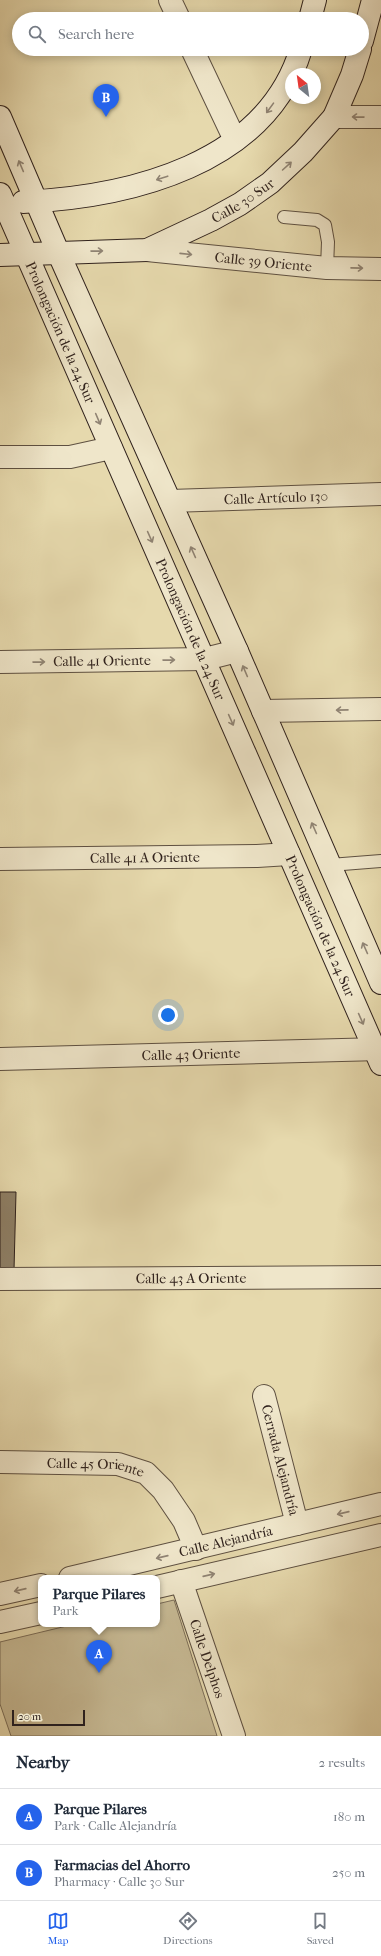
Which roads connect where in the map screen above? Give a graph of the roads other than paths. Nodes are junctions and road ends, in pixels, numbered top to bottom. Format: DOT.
graph roads {
  1 [pos="170,0"];
  2 [pos="315,0"];
  3 [pos="374,0"];
  4 [pos="176,12"];
  5 [pos="312,12"];
  6 [pos="369,17"];
  7 [pos="195,56"];
  8 [pos="298,56"];
  9 [pos="358,56"];
  10 [pos="0,117"];
  11 [pos="334,117"];
  12 [pos="381,117"];
  13 [pos="235,140"];
  14 [pos="1,200"];
  15 [pos="36,202"];
  16 [pos="284,217"];
  17 [pos="147,250"];
  18 [pos="58,252"];
  19 [pos="27,254"];
  20 [pos="0,255"];
  21 [pos="327,268"];
  22 [pos="381,269"];
  23 [pos="111,448"];
  24 [pos="0,457"];
  25 [pos="381,494"];
  26 [pos="170,501"];
  27 [pos="237,651"];
  28 [pos="204,659"];
  29 [pos="0,662"];
  30 [pos="381,709"];
  31 [pos="263,711"];
  32 [pos="289,854"];
  33 [pos="0,859"];
  34 [pos="381,861"];
  35 [pos="330,865"];
  36 [pos="381,983"];
  37 [pos="379,1054"];
  38 [pos="0,1059"];
  39 [pos="381,1277"];
  40 [pos="0,1279"];
  41 [pos="264,1396"];
  42 [pos="0,1462"];
  43 [pos="381,1504"];
  44 [pos="297,1524"];
  45 [pos="381,1535"];
  46 [pos="196,1549"];
  47 [pos="83,1575"];
  48 [pos="181,1581"];
  49 [pos="38,1586"];
  50 [pos="160,1586"];
  51 [pos="0,1594"];
  52 [pos="38,1614"];
  53 [pos="0,1622"];
  54 [pos="234,1736"];
  1 -- 4 [label="street"];
  2 -- 5 [label="street"];
  3 -- 6 [label="street"];
  7 -- 13 [label="street"];
  8 -- 13 [label="street, one-way"];
  9 -- 11 [label="street, Calle 30 Sur"];
  15 -- 10 [label="street, Prolongación de la 24 Sur, one-way"];
  12 -- 11 [label="street, one-way"];
  17 -- 11 [label="street, Calle 30 Sur, one-way"];
  13 -- 15 [label="street, one-way"];
  14 -- 15 [label="street"];
  14 -- 19 [label="street, Prolongación de la 24 Sur"];
  15 -- 18 [label="street, Prolongación de la 24 Sur"];
  16 -- 21 [label="lane"];
  18 -- 17 [label="street, Calle 30 Sur, one-way"];
  17 -- 21 [label="street, Calle 39 Oriente, one-way"];
  18 -- 19 [label="street, Calle 30 Sur"];
  18 -- 26 [label="street, Prolongación de la 24 Sur"];
  19 -- 20 [label="street, Calle 30 Sur"];
  19 -- 23 [label="street, Prolongación de la 24 Sur, one-way"];
  21 -- 22 [label="street, Calle 39 Oriente, one-way"];
  23 -- 24 [label="street"];
  23 -- 28 [label="street, Prolongación de la 24 Sur, one-way"];
  25 -- 26 [label="street, Calle Artículo 130"];
  27 -- 26 [label="street, Prolongación de la 24 Sur, one-way"];
  27 -- 28 [label="street, Calle 41 Oriente"];
  31 -- 27 [label="street, Prolongación de la 24 Sur, one-way"];
  29 -- 28 [label="street, Calle 41 Oriente, one-way"];
  28 -- 32 [label="street, Prolongación de la 24 Sur, one-way"];
  30 -- 31 [label="street, one-way"];
  35 -- 31 [label="street, Prolongación de la 24 Sur, one-way"];
  32 -- 33 [label="street, Calle 41 A Oriente"];
  32 -- 37 [label="street, Prolongación de la 24 Sur, one-way"];
  34 -- 35 [label="lane"];
  36 -- 35 [label="street, Prolongación de la 24 Sur, one-way"];
  37 -- 38 [label="street, Calle 43 Oriente"];
  39 -- 40 [label="street, Calle 43 A Oriente"];
  41 -- 44 [label="street, Cerrada Alejandría"];
  42 -- 46 [label="street, Calle 45 Oriente"];
  43 -- 44 [label="street, Calle Alejandría, one-way"];
  44 -- 46 [label="street, Calle Alejandría"];
  48 -- 45 [label="street, Calle Alejandría, one-way"];
  46 -- 47 [label="street, Calle Alejandría, one-way"];
  48 -- 50 [label="street, Calle Alejandría"];
  48 -- 54 [label="street, Calle Delphos"];
  49 -- 51 [label="street, one-way"];
  52 -- 53 [label="street"];
}
